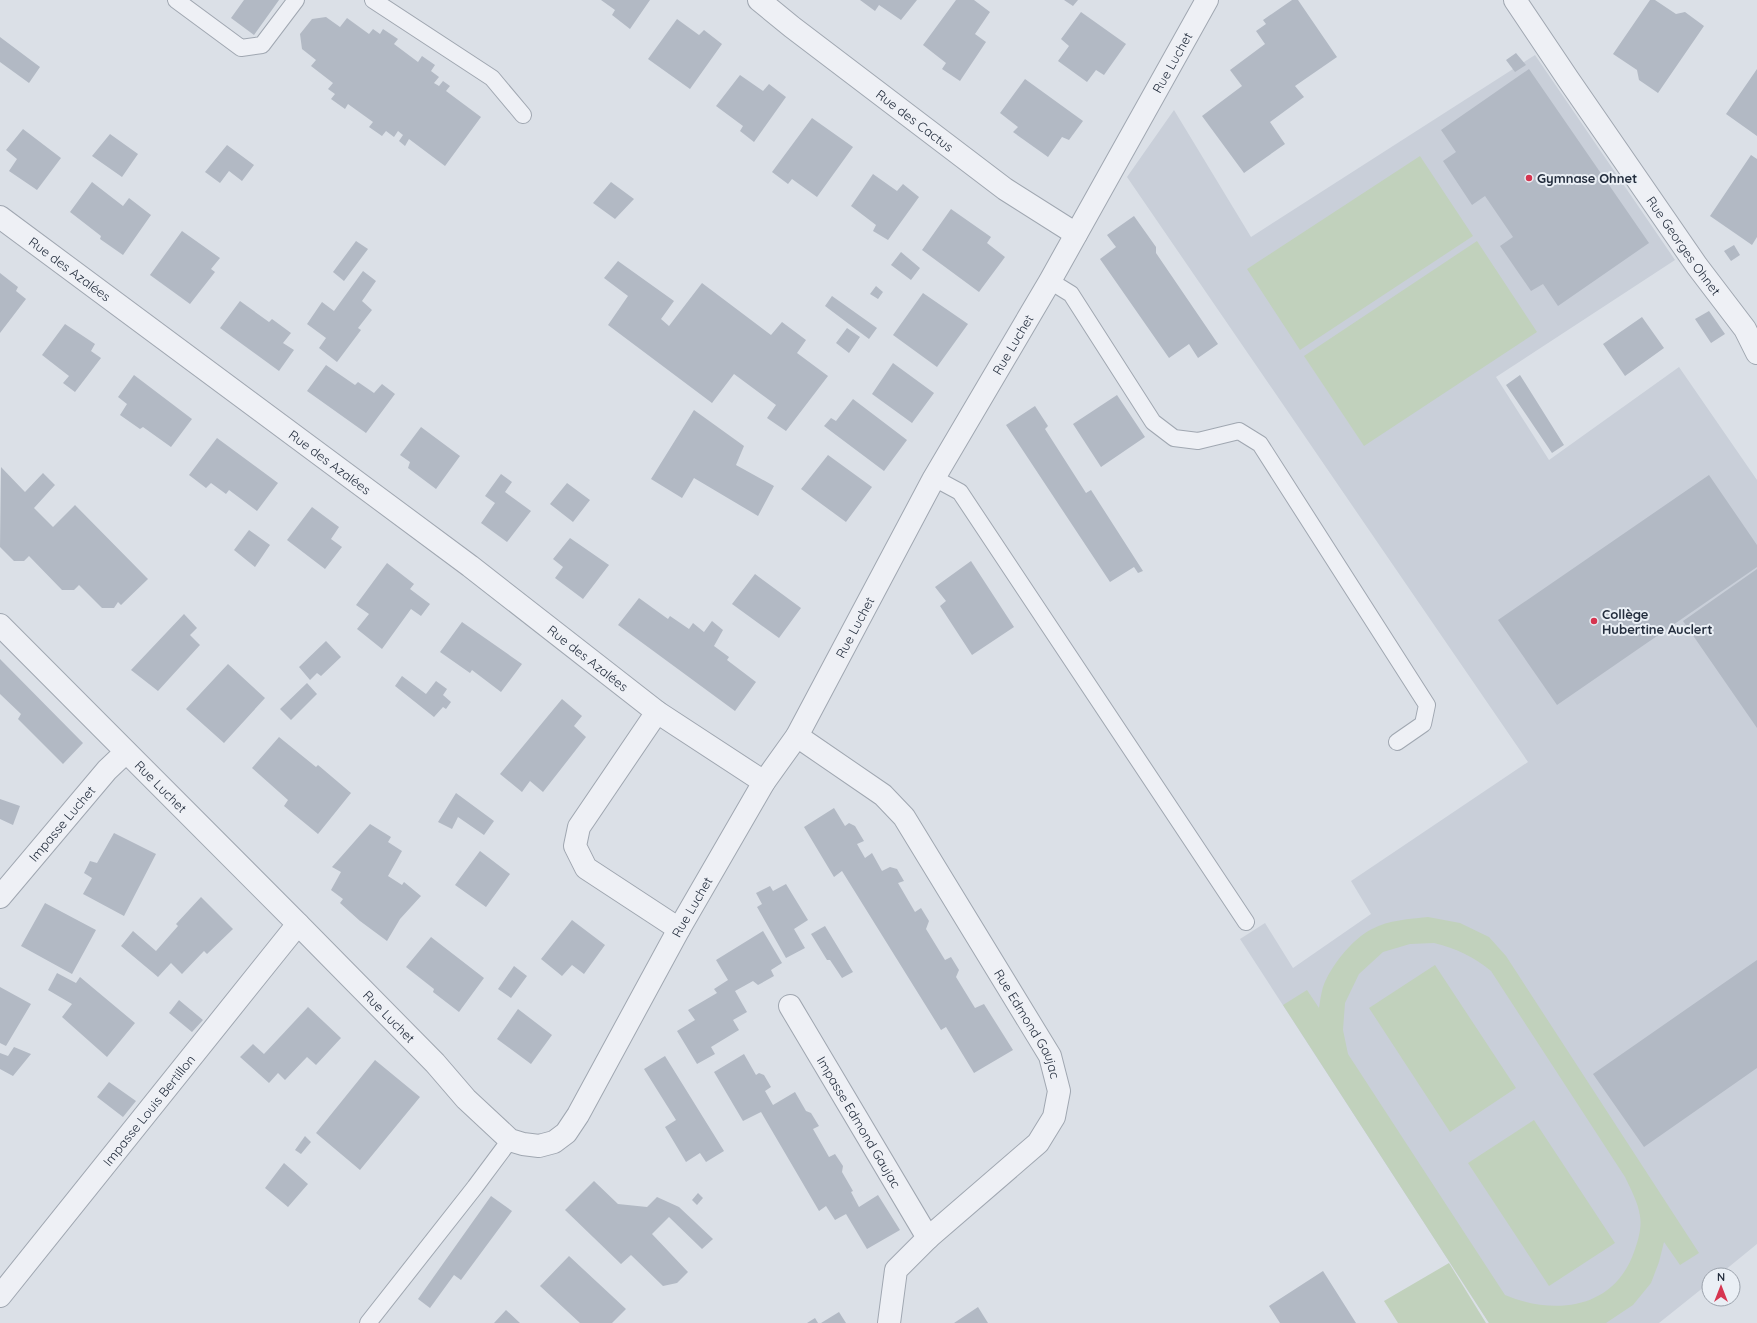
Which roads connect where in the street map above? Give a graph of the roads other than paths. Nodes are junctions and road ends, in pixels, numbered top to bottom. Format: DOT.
graph roads {
  1 [pos="176,0"];
  2 [pos="296,0"];
  3 [pos="373,0"];
  4 [pos="759,0"];
  5 [pos="1207,0"];
  6 [pos="1515,0"];
  7 [pos="523,115"];
  8 [pos="0,217"];
  9 [pos="1076,234"];
  10 [pos="1050,281"];
  11 [pos="1757,353"];
  12 [pos="934,478"];
  13 [pos="0,625"];
  14 [pos="657,712"];
  15 [pos="798,736"];
  16 [pos="1397,742"];
  17 [pos="126,752"];
  18 [pos="764,782"];
  19 [pos="0,897"];
  20 [pos="1246,922"];
  21 [pos="298,924"];
  22 [pos="679,929"];
  23 [pos="790,1006"];
  24 [pos="510,1140"];
  25 [pos="928,1238"];
  26 [pos="0,1296"];
  27 [pos="368,1323"];
  28 [pos="888,1323"];
  1 -- 2 [label="lane"];
  3 -- 7 [label="lane"];
  4 -- 9 [label="street, Rue des Cactus"];
  5 -- 9 [label="street, Rue Luchet"];
  6 -- 11 [label="street, Rue Georges Ohnet"];
  8 -- 14 [label="street, Rue des Azalées"];
  9 -- 10 [label="street, Rue Luchet"];
  10 -- 12 [label="street, Rue Luchet"];
  10 -- 16 [label="lane"];
  12 -- 15 [label="street, Rue Luchet"];
  12 -- 20 [label="lane"];
  13 -- 17 [label="street, Rue Luchet"];
  14 -- 18 [label="street, Rue des Azalées"];
  14 -- 22 [label="street"];
  15 -- 18 [label="street, Rue Luchet"];
  15 -- 25 [label="street, Rue Edmond Gaujac"];
  17 -- 19 [label="street, Impasse Luchet"];
  17 -- 21 [label="street, Rue Luchet"];
  18 -- 22 [label="street, Rue Luchet"];
  21 -- 24 [label="street, Rue Luchet"];
  21 -- 26 [label="street, Impasse Louis Bertillon"];
  22 -- 24 [label="street, Rue Luchet"];
  23 -- 25 [label="street, Impasse Edmond Gaujac"];
  24 -- 27 [label="lane"];
  25 -- 28 [label="street, Rue Edmond Gaujac"];
}
